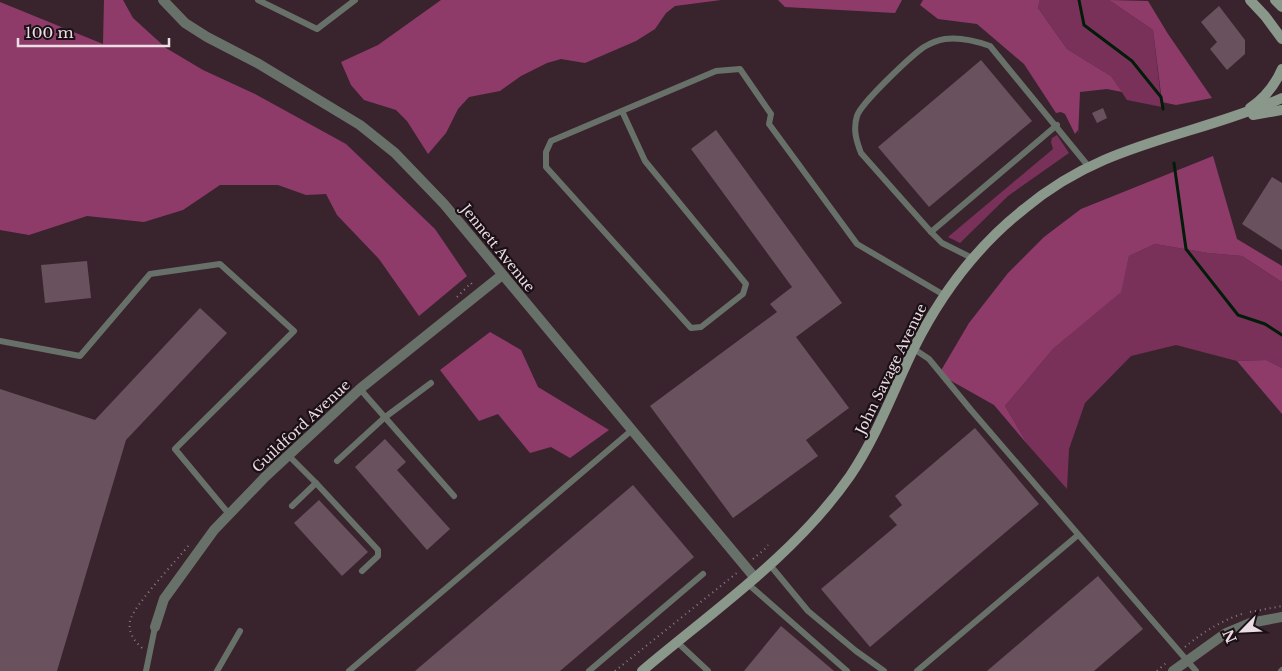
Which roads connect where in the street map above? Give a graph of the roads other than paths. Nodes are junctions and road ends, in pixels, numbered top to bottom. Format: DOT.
graph roads {
  1 [pos="163,0"];
  2 [pos="258,0"];
  3 [pos="355,0"];
  4 [pos="1250,0"];
  5 [pos="1275,0"];
  6 [pos="1282,8"];
  7 [pos="1282,40"];
  8 [pos="1282,69"];
  9 [pos="1282,98"];
  10 [pos="1282,110"];
  11 [pos="622,111"];
  12 [pos="1228,119"];
  13 [pos="1057,125"];
  14 [pos="1089,167"];
  15 [pos="930,232"];
  16 [pos="972,258"];
  17 [pos="502,275"];
  18 [pos="944,295"];
  19 [pos="0,341"];
  20 [pos="914,349"];
  21 [pos="431,383"];
  22 [pos="360,389"];
  23 [pos="384,418"];
  24 [pos="632,430"];
  25 [pos="288,455"];
  26 [pos="338,461"];
  27 [pos="316,482"];
  28 [pos="454,496"];
  29 [pos="292,506"];
  30 [pos="229,514"];
  31 [pos="1078,535"];
  32 [pos="770,565"];
  33 [pos="362,571"];
  34 [pos="703,574"];
  35 [pos="752,581"];
  36 [pos="1282,616"];
  37 [pos="155,627"];
  38 [pos="240,630"];
  39 [pos="677,642"];
  40 [pos="1186,662"];
  41 [pos="146,671"];
  42 [pos="216,671"];
  43 [pos="349,671"];
  44 [pos="589,671"];
  45 [pos="642,671"];
  46 [pos="708,671"];
  47 [pos="847,671"];
  48 [pos="884,671"];
  49 [pos="917,671"];
  50 [pos="1173,671"];
  51 [pos="1196,671"];
  1 -- 17 [label="street, Jennett Avenue"];
  2 -- 3 [label="lane"];
  4 -- 7 [label="main road"];
  5 -- 6 [label="main road"];
  8 -- 12 [label="main road"];
  9 -- 12 [label="main road, John Savage Avenue"];
  10 -- 12 [label="main road"];
  11 -- 11 [label="lane"];
  11 -- 18 [label="lane"];
  12 -- 14 [label="main road, John Savage Avenue"];
  13 -- 14 [label="lane"];
  13 -- 15 [label="lane"];
  13 -- 15 [label="lane"];
  14 -- 16 [label="main road, John Savage Avenue"];
  15 -- 16 [label="lane"];
  16 -- 18 [label="main road, John Savage Avenue"];
  17 -- 22 [label="street, Guildford Avenue"];
  17 -- 24 [label="street, Jennett Avenue"];
  18 -- 20 [label="main road, John Savage Avenue"];
  19 -- 30 [label="lane"];
  20 -- 31 [label="lane"];
  20 -- 32 [label="main road, John Savage Avenue"];
  21 -- 23 [label="lane"];
  22 -- 23 [label="lane"];
  22 -- 25 [label="street, Guildford Avenue"];
  23 -- 26 [label="lane"];
  23 -- 28 [label="lane"];
  24 -- 35 [label="street, Jennett Avenue"];
  24 -- 43 [label="lane"];
  25 -- 27 [label="lane"];
  25 -- 30 [label="street, Guildford Avenue"];
  27 -- 29 [label="lane"];
  27 -- 33 [label="lane"];
  30 -- 37 [label="street, Guildford Avenue"];
  31 -- 40 [label="lane"];
  31 -- 49 [label="lane"];
  32 -- 35 [label="main road, John Savage Avenue"];
  32 -- 48 [label="lane"];
  34 -- 44 [label="lane"];
  35 -- 39 [label="main road, John Savage Avenue"];
  35 -- 47 [label="lane"];
  36 -- 40 [label="street"];
  37 -- 41 [label="lane"];
  38 -- 42 [label="lane"];
  39 -- 45 [label="main road, John Savage Avenue"];
  39 -- 46 [label="lane"];
  40 -- 50 [label="street"];
  40 -- 51 [label="lane"];
}
